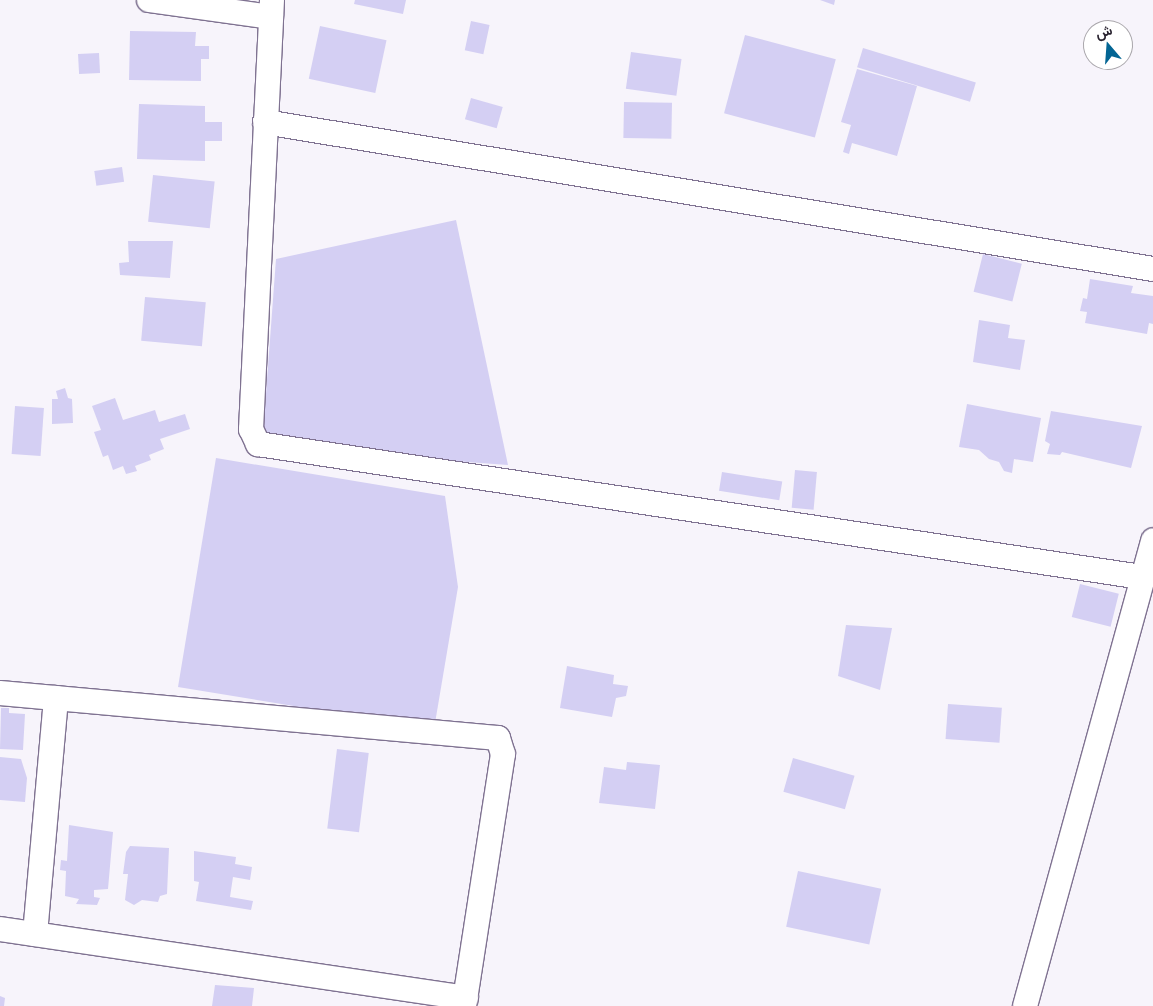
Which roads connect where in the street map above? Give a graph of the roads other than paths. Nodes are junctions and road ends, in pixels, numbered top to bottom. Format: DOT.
graph roads {
  1 [pos="149,0"];
  2 [pos="271,8"];
  3 [pos="265,122"];
  4 [pos="1153,269"];
  5 [pos="1153,540"];
  6 [pos="1142,577"];
  7 [pos="0,693"];
  8 [pos="56,698"];
  9 [pos="0,929"];
  10 [pos="35,934"];
  11 [pos="465,1002"];
  12 [pos="1024,1006"];
  1 -- 2 [label="street"];
  2 -- 3 [label="street"];
  3 -- 4 [label="street"];
  3 -- 6 [label="street"];
  5 -- 6 [label="street"];
  6 -- 12 [label="street"];
  7 -- 8 [label="street"];
  8 -- 10 [label="street"];
  8 -- 11 [label="street"];
  9 -- 10 [label="street"];
  10 -- 11 [label="street"];
}
